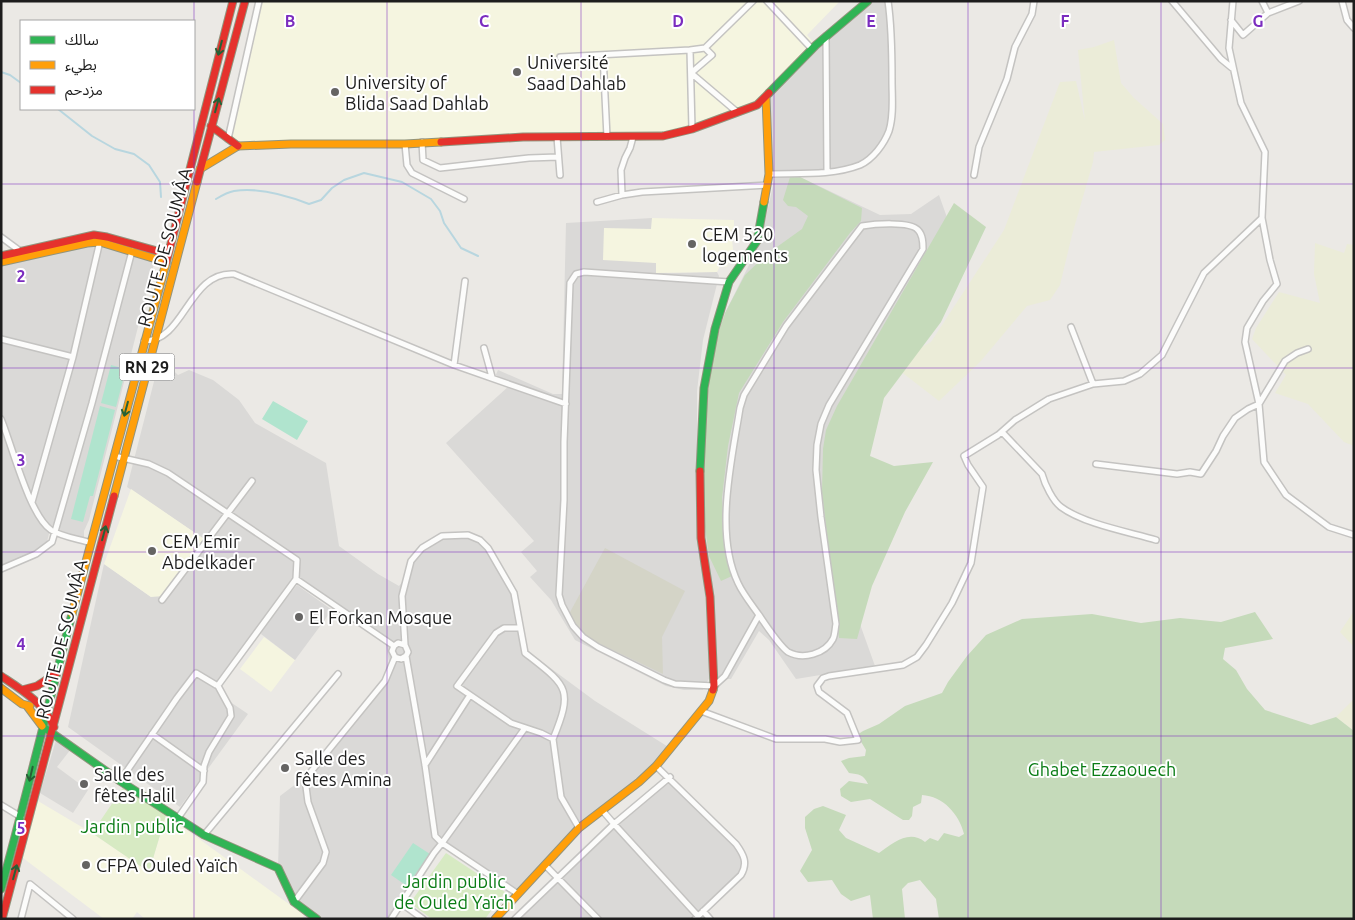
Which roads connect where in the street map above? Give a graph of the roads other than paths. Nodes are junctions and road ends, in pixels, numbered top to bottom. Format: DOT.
graph roads {
  1 [pos="232,1"];
  2 [pos="245,1"];
  3 [pos="259,1"];
  4 [pos="753,1"];
  5 [pos="767,1"];
  6 [pos="868,1"];
  7 [pos="888,1"];
  8 [pos="1034,1"];
  9 [pos="1172,1"];
  10 [pos="1233,1"];
  11 [pos="1262,1"];
  12 [pos="1299,1"];
  13 [pos="1342,1"];
  14 [pos="1268,13"];
  15 [pos="1231,20"];
  16 [pos="1354,28"];
  17 [pos="826,36"];
  18 [pos="705,48"];
  19 [pos="812,49"];
  20 [pos="690,50"];
  21 [pos="603,55"];
  22 [pos="560,57"];
  23 [pos="1232,68"];
  24 [pos="691,73"];
  25 [pos="766,98"];
  26 [pos="737,112"];
  27 [pos="212,126"];
  28 [pos="692,128"];
  29 [pos="557,137"];
  30 [pos="607,137"];
  31 [pos="633,137"];
  32 [pos="228,139"];
  33 [pos="422,142"];
  34 [pos="405,144"];
  35 [pos="238,146"];
  36 [pos="558,157"];
  37 [pos="200,169"];
  38 [pos="827,172"];
  39 [pos="769,174"];
  40 [pos="560,175"];
  41 [pos="974,175"];
  42 [pos="767,185"];
  43 [pos="622,195"];
  44 [pos="464,199"];
  45 [pos="596,202"];
  46 [pos="1262,218"];
  47 [pos="1,237"];
  48 [pos="101,239"];
  49 [pos="132,251"];
  50 [pos="20,252"];
  51 [pos="168,254"];
  52 [pos="1,256"];
  53 [pos="1,262"];
  54 [pos="166,262"];
  55 [pos="465,281"];
  56 [pos="729,282"];
  57 [pos="1072,327"];
  58 [pos="1,339"];
  59 [pos="144,341"];
  60 [pos="154,342"];
  61 [pos="484,348"];
  62 [pos="1308,349"];
  63 [pos="73,357"];
  64 [pos="454,365"];
  65 [pos="492,377"];
  66 [pos="1093,384"];
  67 [pos="566,404"];
  68 [pos="1259,404"];
  69 [pos="1,419"];
  70 [pos="1002,432"];
  71 [pos="114,456"];
  72 [pos="123,458"];
  73 [pos="1096,464"];
  74 [pos="252,480"];
  75 [pos="32,502"];
  76 [pos="228,513"];
  77 [pos="55,532"];
  78 [pos="1354,535"];
  79 [pos="1156,540"];
  80 [pos="92,543"];
  81 [pos="1,569"];
  82 [pos="296,579"];
  83 [pos="162,600"];
  84 [pos="759,615"];
  85 [pos="520,628"];
  86 [pos="405,645"];
  87 [pos="394,646"];
  88 [pos="406,656"];
  89 [pos="395,657"];
  90 [pos="57,673"];
  91 [pos="338,674"];
  92 [pos="1,676"];
  93 [pos="218,686"];
  94 [pos="714,686"];
  95 [pos="1,688"];
  96 [pos="22,690"];
  97 [pos="470,695"];
  98 [pos="34,700"];
  99 [pos="27,706"];
  100 [pos="701,711"];
  101 [pos="46,712"];
  102 [pos="42,726"];
  103 [pos="525,728"];
  104 [pos="53,730"];
  105 [pos="152,734"];
  106 [pos="553,739"];
  107 [pos="425,765"];
  108 [pos="656,766"];
  109 [pos="204,771"];
  110 [pos="670,777"];
  111 [pos="120,781"];
  112 [pos="1,805"];
  113 [pos="602,810"];
  114 [pos="21,817"];
  115 [pos="178,818"];
  116 [pos="614,824"];
  117 [pos="579,828"];
  118 [pos="204,835"];
  119 [pos="442,844"];
  120 [pos="545,864"];
  121 [pos="558,878"];
  122 [pos="1,889"];
  123 [pos="518,894"];
  124 [pos="294,902"];
  125 [pos="401,904"];
  126 [pos="703,911"];
  127 [pos="696,917"];
  128 [pos="496,918"];
  129 [pos="2,919"];
  130 [pos="21,919"];
  131 [pos="73,919"];
  132 [pos="317,919"];
  133 [pos="391,919"];
  134 [pos="423,919"];
  135 [pos="516,919"];
  136 [pos="598,919"];
  137 [pos="710,919"];
  1 -- 51 [label="main road, ROUTE DE SOUMÂA / RN 29, one-way"];
  27 -- 2 [label="main road, ROUTE DE SOUMÂA / RN 29, one-way"];
  3 -- 32 [label="street"];
  4 -- 18 [label="street"];
  5 -- 19 [label="street"];
  6 -- 17 [label="main road"];
  7 -- 38 [label="street"];
  8 -- 41 [label="street"];
  9 -- 23 [label="street"];
  10 -- 15 [label="street"];
  11 -- 14 [label="street"];
  12 -- 14 [label="street"];
  13 -- 16 [label="street"];
  14 -- 15 [label="street"];
  15 -- 23 [label="street"];
  17 -- 19 [label="main road"];
  17 -- 38 [label="street"];
  18 -- 20 [label="street"];
  18 -- 24 [label="street"];
  19 -- 25 [label="main road"];
  20 -- 21 [label="street"];
  20 -- 24 [label="street"];
  21 -- 22 [label="street"];
  21 -- 30 [label="street"];
  23 -- 46 [label="street"];
  24 -- 26 [label="street"];
  24 -- 28 [label="street"];
  25 -- 26 [label="main road"];
  25 -- 39 [label="main road"];
  26 -- 28 [label="main road"];
  27 -- 32 [label="main road"];
  27 -- 37 [label="main road, ROUTE DE SOUMÂA / RN 29"];
  28 -- 31 [label="main road"];
  29 -- 30 [label="main road"];
  29 -- 33 [label="main road"];
  29 -- 36 [label="street"];
  30 -- 31 [label="main road"];
  31 -- 43 [label="street"];
  32 -- 35 [label="main road"];
  33 -- 34 [label="main road"];
  33 -- 36 [label="street"];
  34 -- 35 [label="main road"];
  34 -- 44 [label="street"];
  35 -- 37 [label="main road"];
  36 -- 40 [label="street"];
  37 -- 60 [label="main road, ROUTE DE SOUMÂA / RN 29"];
  38 -- 39 [label="street"];
  39 -- 42 [label="main road"];
  42 -- 43 [label="street"];
  42 -- 56 [label="main road"];
  43 -- 45 [label="street"];
  46 -- 66 [label="street"];
  46 -- 68 [label="street"];
  47 -- 50 [label="street"];
  48 -- 49 [label="main road"];
  48 -- 50 [label="main road"];
  48 -- 51 [label="main road"];
  48 -- 53 [label="main road"];
  48 -- 63 [label="street"];
  49 -- 54 [label="main road"];
  49 -- 77 [label="street"];
  50 -- 52 [label="main road"];
  51 -- 54 [label="main road, ROUTE DE SOUMÂA / RN 29"];
  54 -- 59 [label="main road, ROUTE DE SOUMÂA / RN 29"];
  55 -- 64 [label="street"];
  56 -- 67 [label="street"];
  56 -- 94 [label="main road"];
  57 -- 66 [label="street"];
  58 -- 63 [label="street"];
  59 -- 60 [label="street"];
  59 -- 71 [label="main road, ROUTE DE SOUMÂA / RN 29, one-way"];
  60 -- 64 [label="street"];
  60 -- 72 [label="main road, ROUTE DE SOUMÂA / RN 29"];
  61 -- 65 [label="street"];
  62 -- 68 [label="street"];
  63 -- 75 [label="street"];
  64 -- 65 [label="street"];
  65 -- 67 [label="street"];
  66 -- 70 [label="street"];
  67 -- 94 [label="street"];
  68 -- 73 [label="street"];
  68 -- 78 [label="street"];
  69 -- 75 [label="street"];
  70 -- 79 [label="street"];
  70 -- 100 [label="street"];
  71 -- 72 [label="street"];
  71 -- 80 [label="main road, ROUTE DE SOUMÂA / RN 29"];
  72 -- 76 [label="street"];
  104 -- 72 [label="main road, ROUTE DE SOUMÂA / RN 29, one-way"];
  74 -- 76 [label="street"];
  75 -- 77 [label="street"];
  76 -- 82 [label="street"];
  76 -- 83 [label="street"];
  77 -- 80 [label="street"];
  77 -- 81 [label="street"];
  80 -- 90 [label="main road, ROUTE DE SOUMÂA / RN 29"];
  82 -- 87 [label="street"];
  82 -- 93 [label="street"];
  84 -- 84 [label="street"];
  84 -- 94 [label="street"];
  85 -- 86 [label="street"];
  85 -- 97 [label="street"];
  85 -- 106 [label="street"];
  86 -- 87 [label="street"];
  86 -- 88 [label="street"];
  87 -- 89 [label="street"];
  88 -- 89 [label="street"];
  88 -- 107 [label="street"];
  89 -- 124 [label="street"];
  90 -- 96 [label="main road"];
  90 -- 101 [label="main road, ROUTE DE SOUMÂA / RN 29"];
  91 -- 118 [label="street"];
  92 -- 96 [label="main road"];
  93 -- 105 [label="street"];
  93 -- 109 [label="street"];
  94 -- 100 [label="main road"];
  95 -- 99 [label="main road"];
  96 -- 98 [label="main road"];
  97 -- 103 [label="street"];
  97 -- 107 [label="street"];
  98 -- 99 [label="main road"];
  98 -- 101 [label="main road"];
  99 -- 102 [label="main road"];
  100 -- 108 [label="main road"];
  101 -- 102 [label="main road, ROUTE DE SOUMÂA / RN 29"];
  101 -- 104 [label="main road"];
  102 -- 104 [label="main road"];
  102 -- 114 [label="main road, RN 29, one-way"];
  103 -- 106 [label="street"];
  103 -- 119 [label="street"];
  104 -- 111 [label="main road"];
  129 -- 104 [label="main road, RN 29, one-way"];
  105 -- 109 [label="street"];
  105 -- 111 [label="street"];
  106 -- 117 [label="street"];
  107 -- 119 [label="street"];
  108 -- 110 [label="street"];
  108 -- 113 [label="main road"];
  109 -- 115 [label="street"];
  110 -- 116 [label="street"];
  110 -- 126 [label="street"];
  111 -- 115 [label="main road"];
  112 -- 114 [label="street"];
  113 -- 116 [label="street"];
  113 -- 117 [label="main road"];
  114 -- 122 [label="main road, RN 29"];
  115 -- 118 [label="main road"];
  116 -- 121 [label="street"];
  116 -- 127 [label="street"];
  117 -- 120 [label="main road"];
  118 -- 124 [label="main road"];
  119 -- 123 [label="street"];
  119 -- 125 [label="street"];
  120 -- 121 [label="street"];
  120 -- 123 [label="main road"];
  121 -- 135 [label="street"];
  121 -- 136 [label="street"];
  123 -- 128 [label="main road"];
  124 -- 132 [label="main road"];
  125 -- 133 [label="street"];
  125 -- 134 [label="street"];
  126 -- 127 [label="street"];
  126 -- 137 [label="street"];
  130 -- 131 [label="street"];
}
